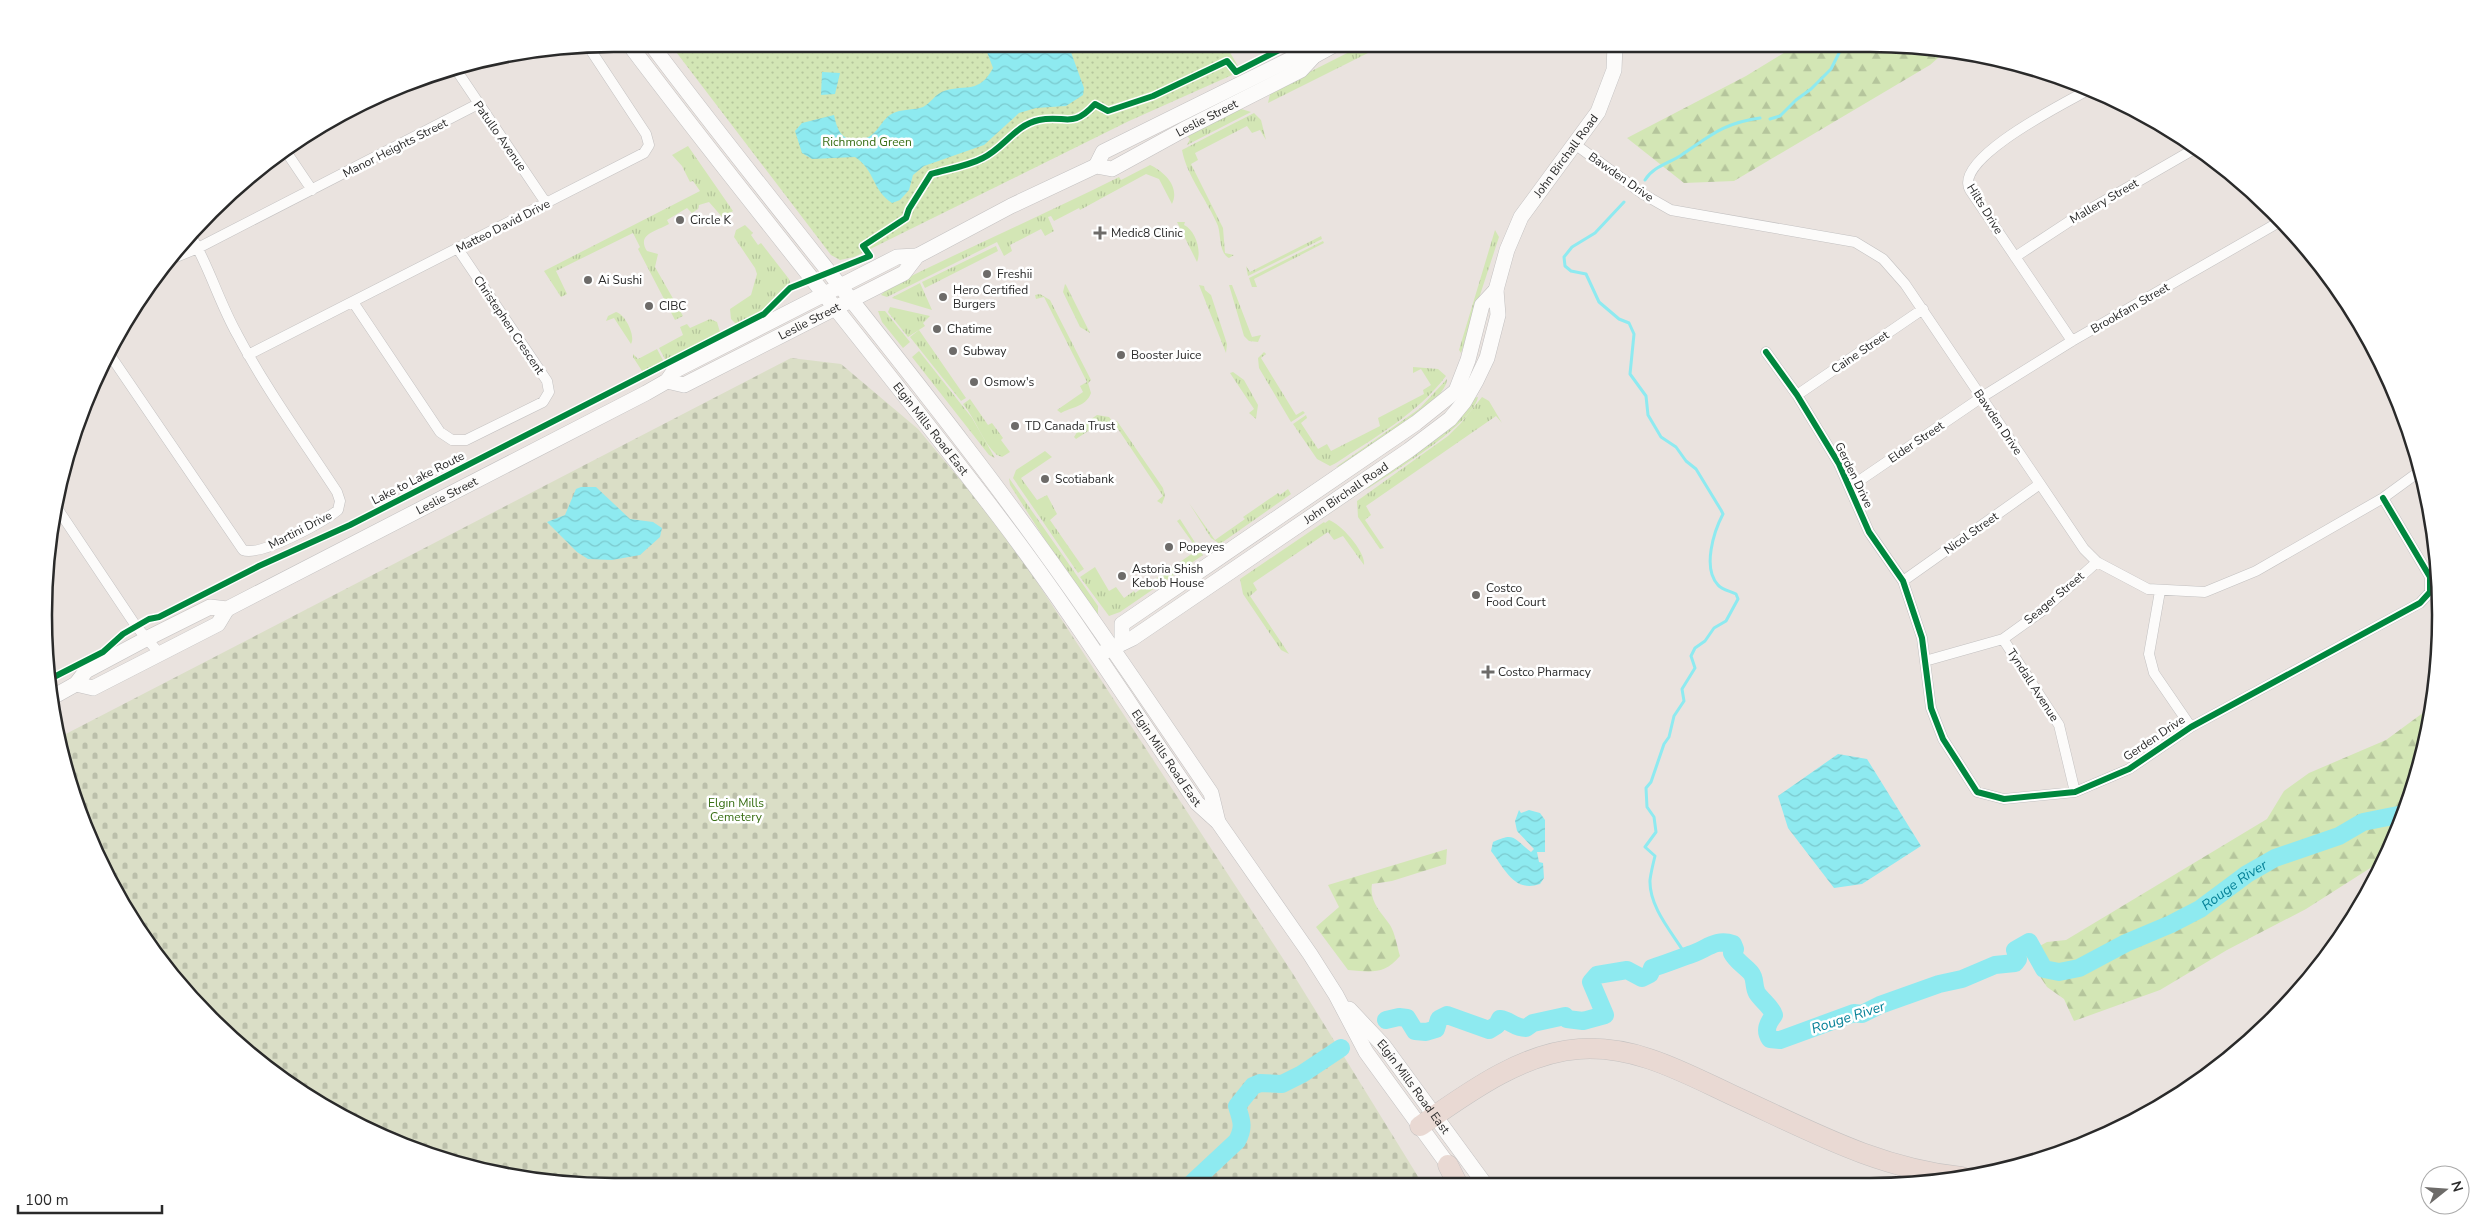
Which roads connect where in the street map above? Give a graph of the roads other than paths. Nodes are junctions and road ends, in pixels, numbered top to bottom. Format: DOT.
graph roads {
  1 [pos="635,52"];
  2 [pos="656,52"];
  3 [pos="1321,52"];
  4 [pos="1615,52"];
  5 [pos="593,53"];
  6 [pos="459,75"];
  7 [pos="2082,94"];
  8 [pos="478,104"];
  9 [pos="1576,145"];
  10 [pos="2189,152"];
  11 [pos="290,156"];
  12 [pos="312,190"];
  13 [pos="546,203"];
  14 [pos="2275,224"];
  15 [pos="194,242"];
  16 [pos="198,248"];
  17 [pos="458,249"];
  18 [pos="184,254"];
  19 [pos="917,256"];
  20 [pos="2016,257"];
  21 [pos="841,286"];
  22 [pos="822,294"];
  23 [pos="852,301"];
  24 [pos="354,302"];
  25 [pos="834,309"];
  26 [pos="1922,309"];
  27 [pos="2072,341"];
  28 [pos="1766,352"];
  29 [pos="248,355"];
  30 [pos="114,361"];
  31 [pos="667,381"];
  32 [pos="1798,395"];
  33 [pos="1982,397"];
  34 [pos="2414,474"];
  35 [pos="2040,484"];
  36 [pos="1850,487"];
  37 [pos="2383,498"];
  38 [pos="61,515"];
  39 [pos="2096,562"];
  40 [pos="1903,581"];
  41 [pos="2160,591"];
  42 [pos="227,609"];
  43 [pos="146,639"];
  44 [pos="2003,639"];
  45 [pos="1111,648"];
  46 [pos="159,653"];
  47 [pos="1926,661"];
  48 [pos="76,684"];
  49 [pos="58,694"];
  50 [pos="2191,727"];
  51 [pos="2075,792"];
  52 [pos="1428,1121"];
  53 [pos="1448,1165"];
  54 [pos="1940,1173"];
  55 [pos="1456,1178"];
  56 [pos="1479,1178"];
  1 -- 22 [label="main road, Elgin Mills Road East"];
  2 -- 21 [label="main road, Elgin Mills Road East"];
  3 -- 19 [label="main road, Leslie Street"];
  4 -- 9 [label="main road, John Birchall Road"];
  5 -- 13 [label="street, Matteo David Drive"];
  6 -- 8 [label="street, Patullo Avenue"];
  7 -- 20 [label="street, Hilts Drive"];
  8 -- 12 [label="street, Manor Heights Street"];
  8 -- 13 [label="street, Patullo Avenue"];
  9 -- 26 [label="street, Bawden Drive"];
  9 -- 45 [label="main road, John Birchall Road"];
  10 -- 20 [label="street, Mallery Street"];
  11 -- 12 [label="street"];
  12 -- 16 [label="street, Manor Heights Street"];
  13 -- 17 [label="street, Matteo David Drive"];
  14 -- 27 [label="street, Brookfam Street"];
  15 -- 16 [label="street, Martini Drive"];
  16 -- 18 [label="street, Manor Heights Street"];
  16 -- 29 [label="street, Martini Drive"];
  17 -- 24 [label="street, Matteo David Drive"];
  17 -- 24 [label="street, Christephen Crescent"];
  19 -- 21 [label="main road, Leslie Street"];
  19 -- 23 [label="main road, Leslie Street"];
  20 -- 27 [label="street, Hilts Drive"];
  21 -- 22 [label="main road, Leslie Street"];
  21 -- 23 [label="main road, Elgin Mills Road East"];
  22 -- 25 [label="main road, Elgin Mills Road East"];
  22 -- 31 [label="main road, Leslie Street"];
  23 -- 25 [label="main road, Leslie Street"];
  23 -- 45 [label="main road, Elgin Mills Road East"];
  24 -- 29 [label="street, Matteo David Drive"];
  25 -- 31 [label="main road, Leslie Street"];
  25 -- 45 [label="main road, Elgin Mills Road East"];
  26 -- 32 [label="street, Caine Street"];
  26 -- 33 [label="street, Bawden Drive"];
  27 -- 33 [label="street, Brookfam Street"];
  28 -- 32 [label="street, Gerden Drive"];
  29 -- 30 [label="street, Martini Drive"];
  31 -- 42 [label="main road, Leslie Street"];
  32 -- 36 [label="street, Gerden Drive"];
  33 -- 35 [label="street, Bawden Drive"];
  33 -- 36 [label="street, Elder Street"];
  34 -- 37 [label="street, Bawden Drive"];
  35 -- 39 [label="street, Bawden Drive"];
  35 -- 40 [label="street, Nicol Street"];
  36 -- 40 [label="street, Gerden Drive"];
  37 -- 41 [label="street, Bawden Drive"];
  37 -- 50 [label="street, Gerden Drive"];
  38 -- 43 [label="street"];
  39 -- 41 [label="street, Bawden Drive"];
  39 -- 44 [label="street, Seager Street"];
  40 -- 47 [label="street, Gerden Drive"];
  41 -- 50 [label="street"];
  42 -- 43 [label="main road, Leslie Street"];
  42 -- 46 [label="main road, Leslie Street"];
  43 -- 46 [label="street"];
  43 -- 48 [label="main road, Leslie Street"];
  44 -- 47 [label="street, Seager Street"];
  44 -- 51 [label="street, Tyndall Avenue"];
  45 -- 52 [label="main road, Elgin Mills Road East"];
  46 -- 48 [label="main road, Leslie Street"];
  47 -- 51 [label="street, Gerden Drive"];
  48 -- 49 [label="main road, Leslie Street"];
  50 -- 51 [label="street, Gerden Drive"];
  52 -- 53 [label="main road, Elgin Mills Road East"];
  52 -- 54 [label="highway"];
  52 -- 56 [label="main road, Elgin Mills Road East"];
  53 -- 55 [label="highway"];
}
